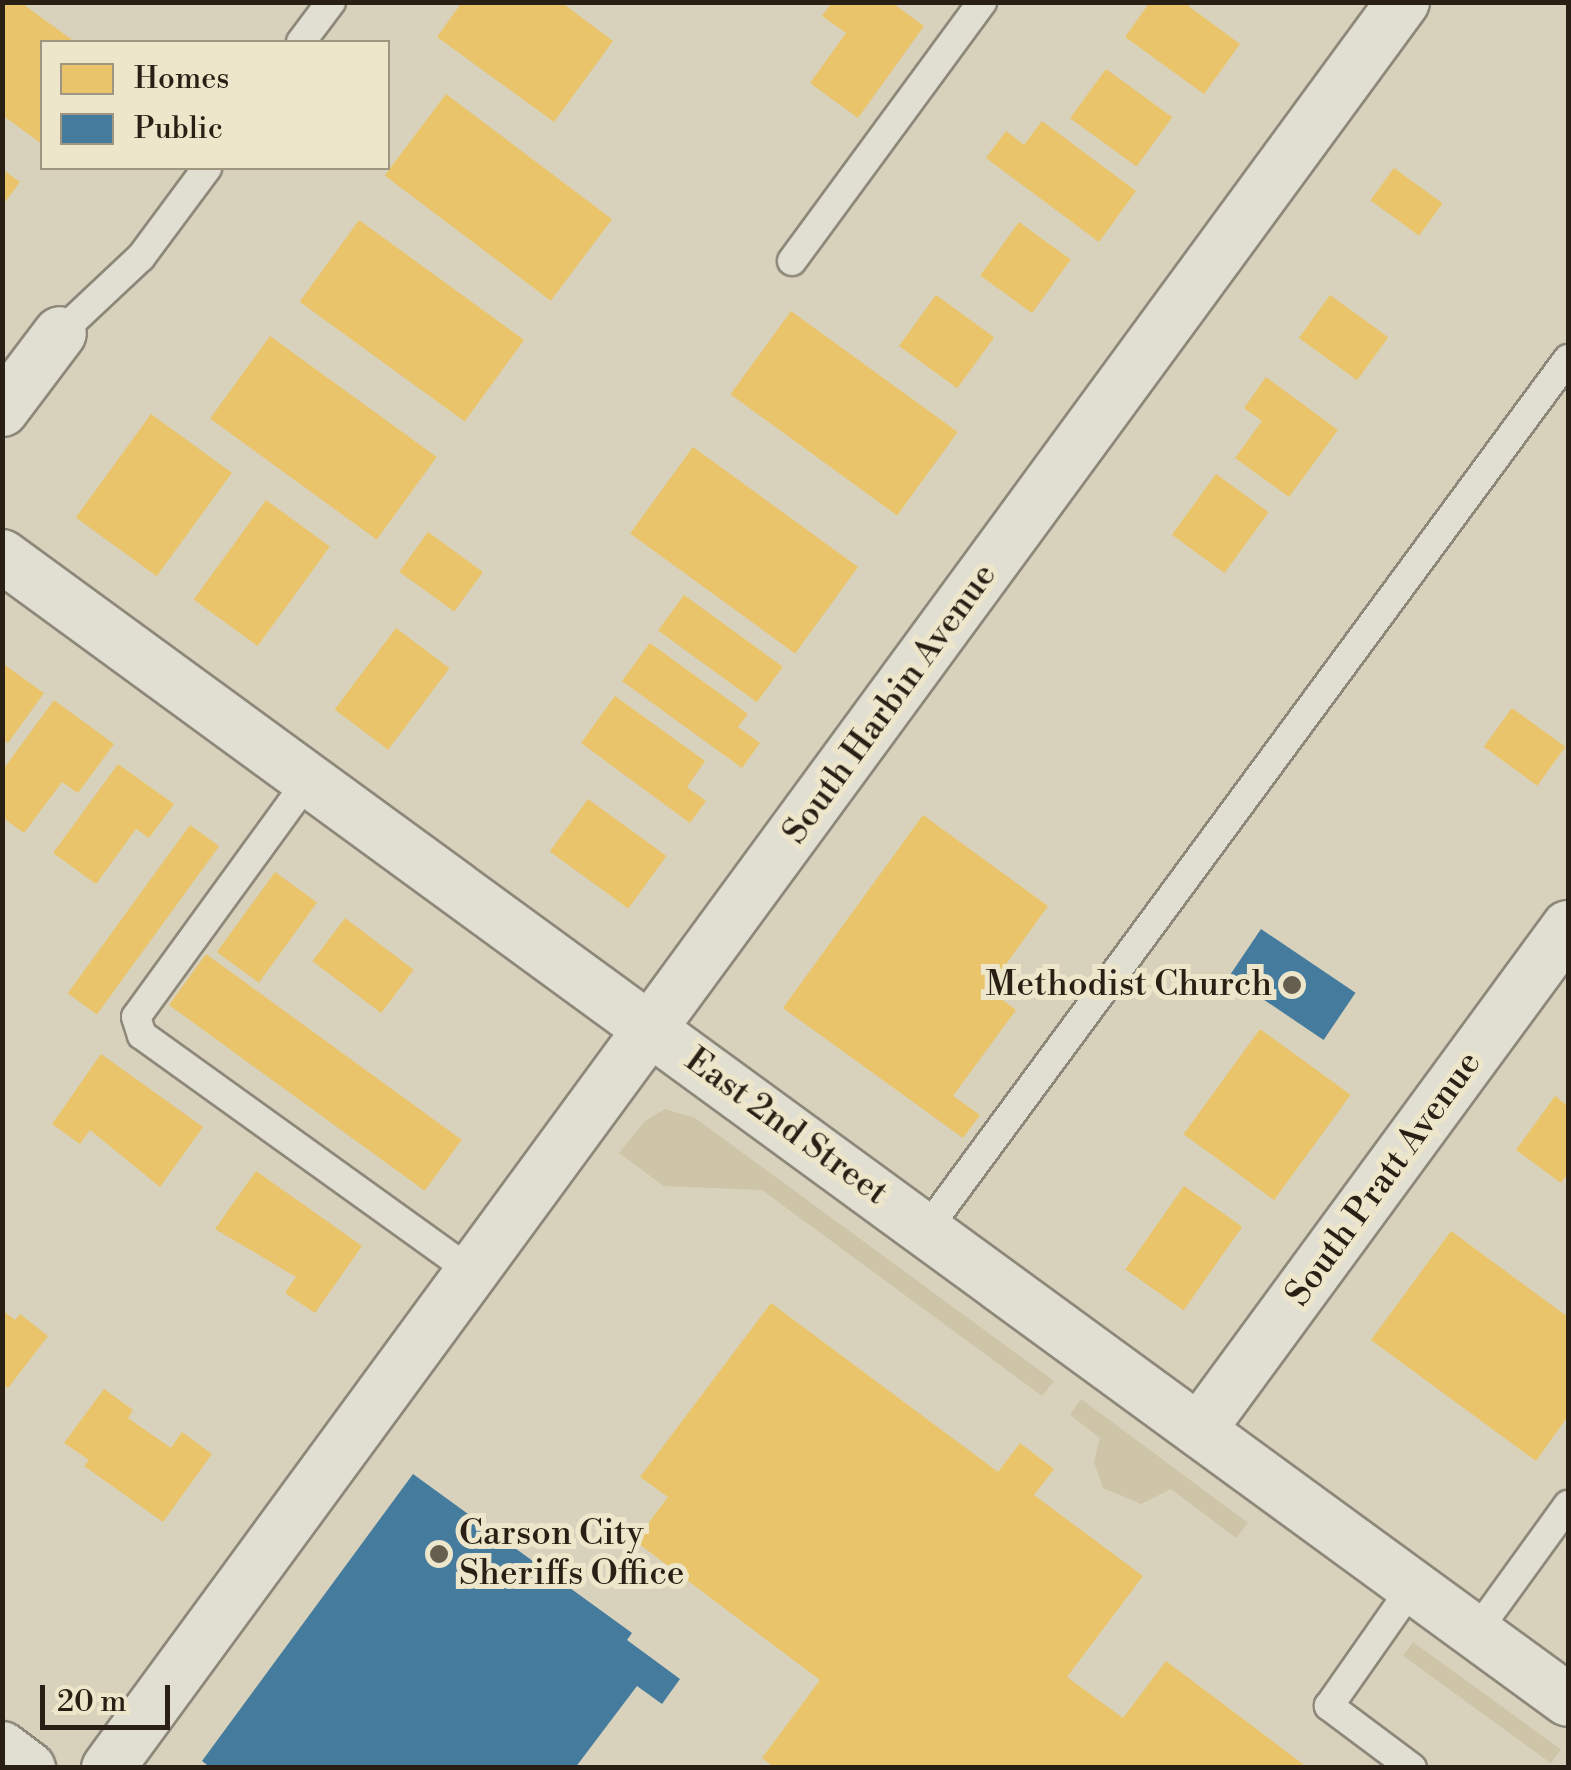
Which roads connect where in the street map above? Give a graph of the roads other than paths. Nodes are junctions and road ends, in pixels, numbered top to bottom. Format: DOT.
graph roads {
  1 [pos="331,2"];
  2 [pos="982,2"];
  3 [pos="1403,2"];
  4 [pos="302,40"];
  5 [pos="205,170"];
  6 [pos="792,260"];
  7 [pos="60,333"];
  8 [pos="1568,359"];
  9 [pos="2,410"];
  10 [pos="2,556"];
  11 [pos="309,779"];
  12 [pos="1568,926"];
  13 [pos="652,1030"];
  14 [pos="926,1230"];
  15 [pos="473,1273"];
  16 [pos="1199,1430"];
  17 [pos="1568,1505"];
  18 [pos="1413,1586"];
  19 [pos="1476,1632"];
  20 [pos="1568,1700"];
  21 [pos="2,1748"];
  22 [pos="29,1768"];
  23 [pos="108,1768"];
  24 [pos="1412,1768"];
  1 -- 4 [label="lane"];
  2 -- 6 [label="lane"];
  3 -- 13 [label="street, South Harbin Avenue"];
  5 -- 7 [label="lane"];
  7 -- 9 [label="street"];
  8 -- 14 [label="lane"];
  10 -- 11 [label="street, East 2nd Street"];
  11 -- 13 [label="street, East 2nd Street"];
  11 -- 15 [label="lane"];
  12 -- 16 [label="street, South Pratt Avenue"];
  13 -- 14 [label="street, East 2nd Street"];
  13 -- 15 [label="street, South Harbin Avenue"];
  14 -- 16 [label="street, East 2nd Street"];
  15 -- 23 [label="street, South Harbin Avenue"];
  16 -- 18 [label="street, East 2nd Street"];
  17 -- 19 [label="lane"];
  18 -- 19 [label="street, East 2nd Street"];
  18 -- 24 [label="lane"];
  19 -- 20 [label="street, East 2nd Street"];
  21 -- 22 [label="street"];
}
